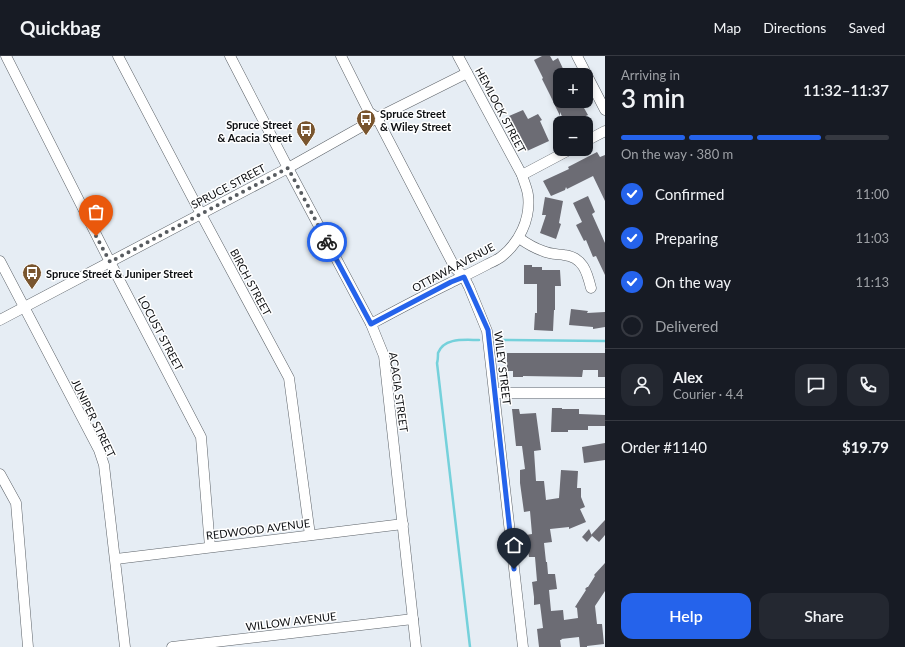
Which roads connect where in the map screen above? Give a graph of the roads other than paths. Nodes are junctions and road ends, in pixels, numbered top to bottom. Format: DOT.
graph roads {
  1 [pos="6,56"];
  2 [pos="118,56"];
  3 [pos="230,56"];
  4 [pos="341,56"];
  5 [pos="458,56"];
  6 [pos="577,56"];
  7 [pos="467,73"];
  8 [pos="605,110"];
  9 [pos="377,118"];
  10 [pos="605,131"];
  11 [pos="593,137"];
  12 [pos="558,156"];
  13 [pos="288,168"];
  14 [pos="522,175"];
  15 [pos="201,214"];
  16 [pos="519,238"];
  17 [pos="0,261"];
  18 [pos="110,262"];
  19 [pos="464,277"];
  20 [pos="591,288"];
  21 [pos="24,307"];
  22 [pos="0,320"];
  23 [pos="371,324"];
  24 [pos="605,393"];
  25 [pos="495,394"];
  26 [pos="0,474"];
  27 [pos="403,524"];
  28 [pos="310,535"];
  29 [pos="210,547"];
  30 [pos="116,559"];
  31 [pos="413,619"];
  32 [pos="28,647"];
  33 [pos="125,647"];
  34 [pos="172,647"];
  35 [pos="416,647"];
  36 [pos="523,647"];
  1 -- 18 [label="street, LOCUST STREET"];
  2 -- 15 [label="street, BIRCH STREET"];
  3 -- 13 [label="street, ACACIA STREET"];
  4 -- 9 [label="street, WILEY STREET"];
  5 -- 7 [label="street, HEMLOCK STREET"];
  6 -- 8 [label="street"];
  7 -- 9 [label="street, SPRUCE STREET"];
  7 -- 14 [label="street, HEMLOCK STREET"];
  9 -- 13 [label="street, SPRUCE STREET"];
  9 -- 19 [label="street, WILEY STREET"];
  10 -- 11 [label="street"];
  12 -- 14 [label="street"];
  13 -- 15 [label="street, SPRUCE STREET"];
  13 -- 23 [label="street, ACACIA STREET"];
  14 -- 16 [label="street, OTTAWA AVENUE"];
  15 -- 18 [label="street, SPRUCE STREET"];
  15 -- 28 [label="street, BIRCH STREET"];
  16 -- 19 [label="street, OTTAWA AVENUE"];
  16 -- 20 [label="street"];
  17 -- 21 [label="street, JUNIPER STREET"];
  18 -- 21 [label="street, SPRUCE STREET"];
  18 -- 29 [label="street, LOCUST STREET"];
  19 -- 23 [label="street, OTTAWA AVENUE"];
  19 -- 25 [label="street, WILEY STREET"];
  21 -- 22 [label="street, SPRUCE STREET"];
  21 -- 30 [label="street, JUNIPER STREET"];
  23 -- 27 [label="street, ACACIA STREET"];
  24 -- 25 [label="street"];
  25 -- 36 [label="street, WILEY STREET"];
  26 -- 32 [label="street"];
  27 -- 28 [label="street, REDWOOD AVENUE"];
  27 -- 31 [label="street, ACACIA STREET"];
  28 -- 29 [label="street, REDWOOD AVENUE"];
  29 -- 30 [label="street, REDWOOD AVENUE"];
  30 -- 33 [label="street, JUNIPER STREET"];
  31 -- 34 [label="street, WILLOW AVENUE"];
  31 -- 35 [label="street, ACACIA STREET"];
}
